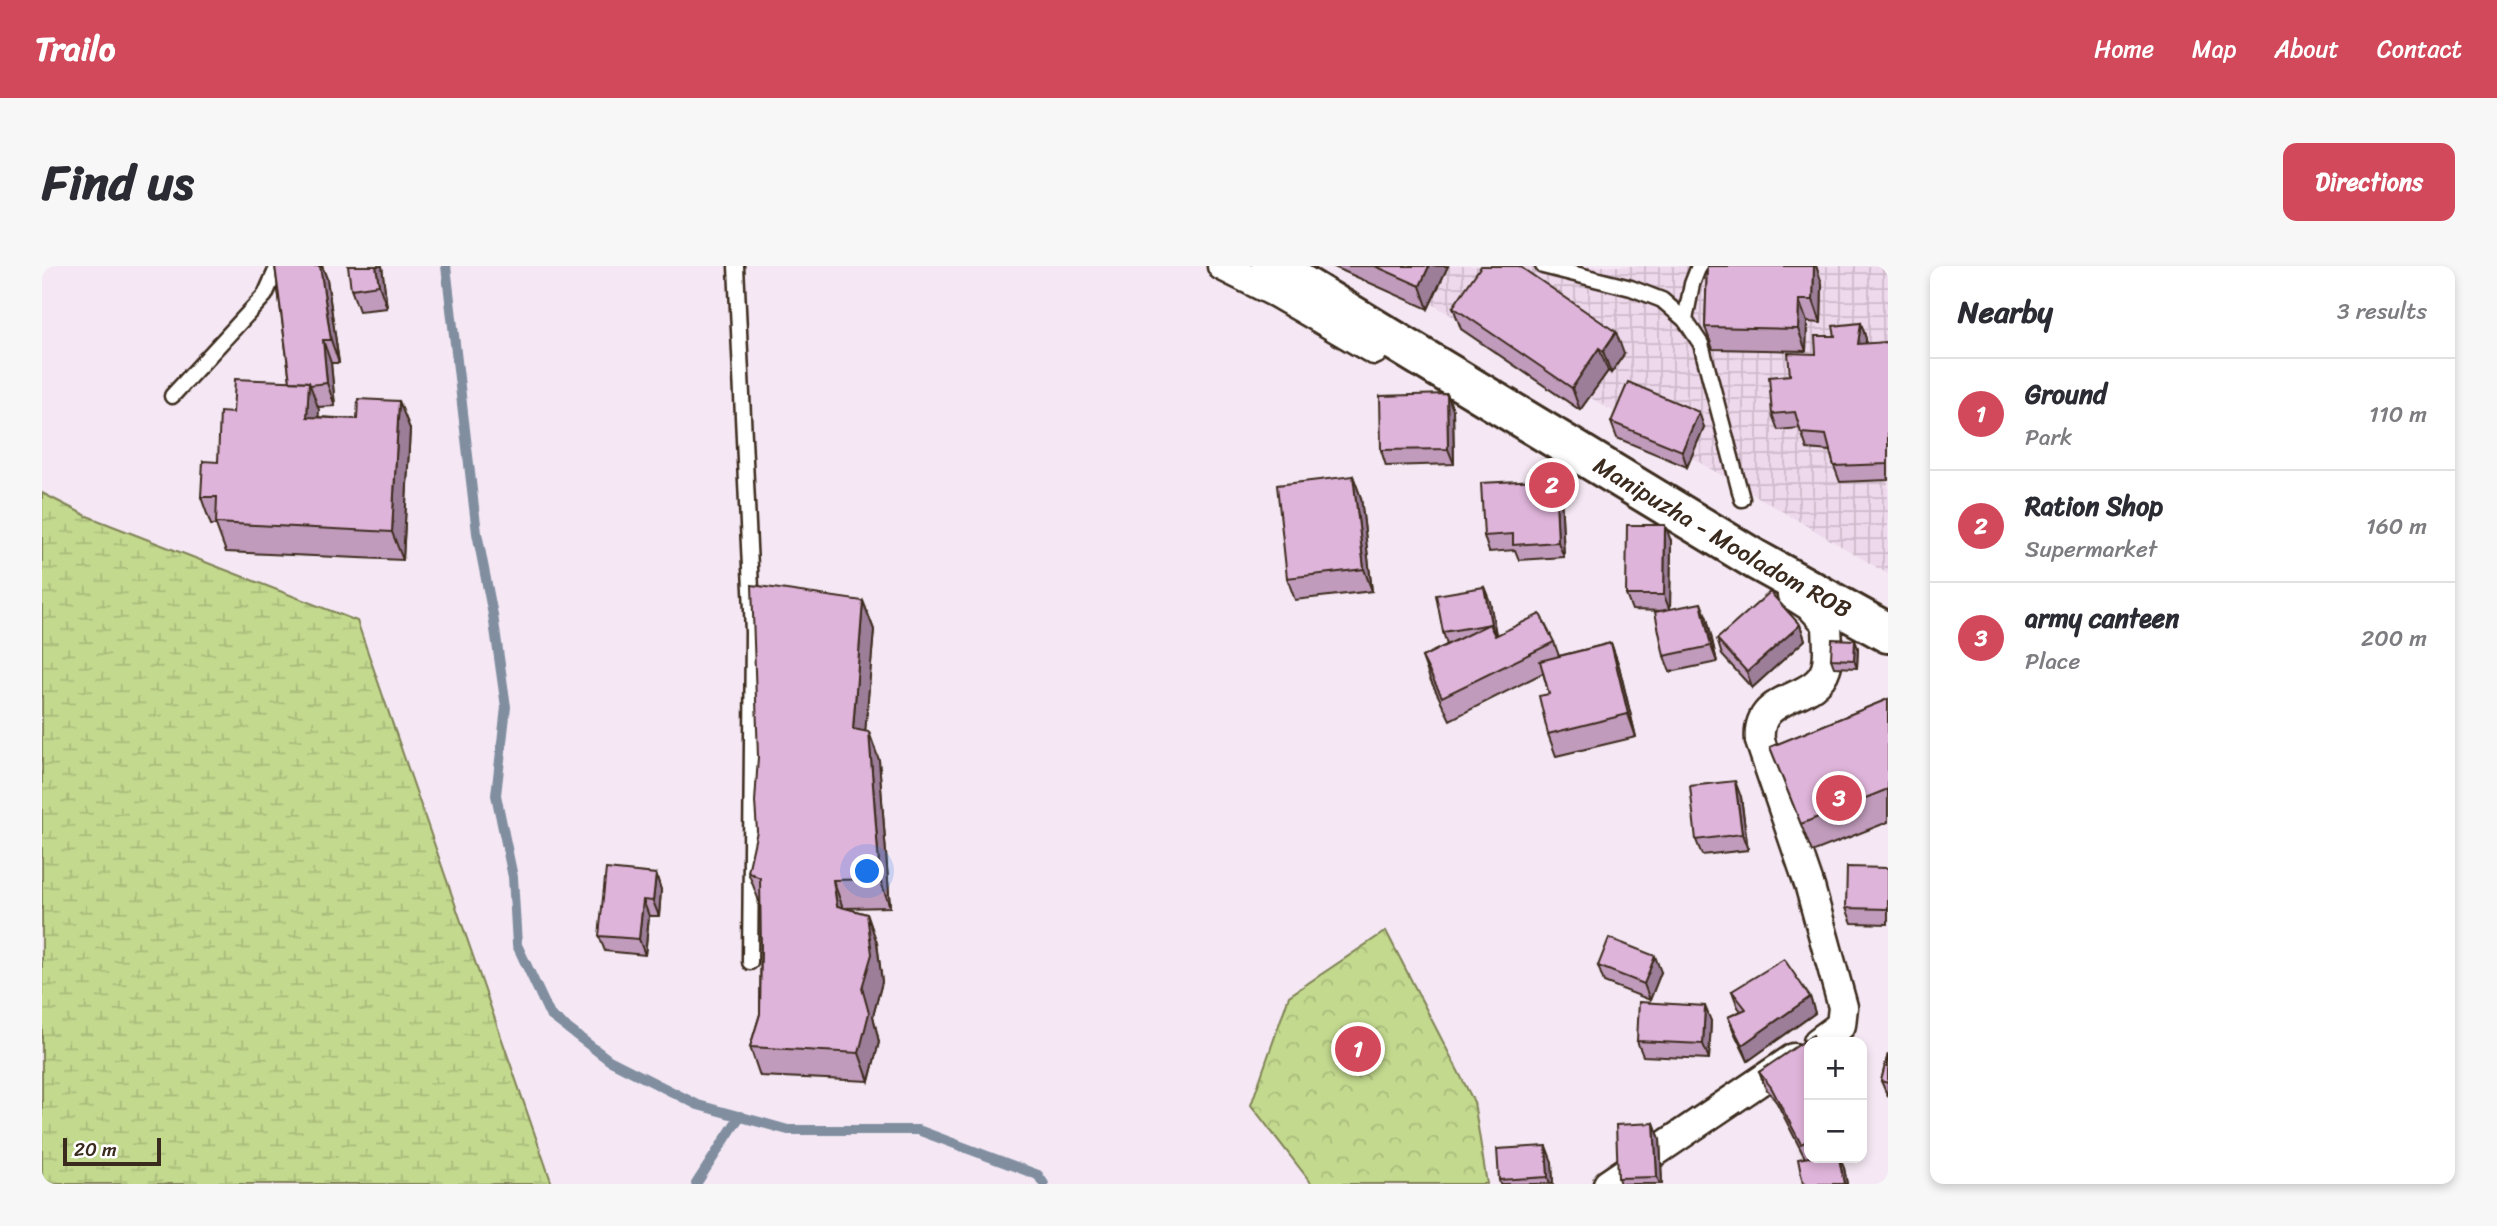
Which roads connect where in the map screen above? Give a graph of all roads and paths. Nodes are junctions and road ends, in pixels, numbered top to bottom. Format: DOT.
graph roads {
  1 [pos="278,266"];
  2 [pos="736,266"];
  3 [pos="1222,266"];
  4 [pos="1271,266"];
  5 [pos="1543,266"];
  6 [pos="1699,266"];
  7 [pos="1685,320"];
  8 [pos="172,396"];
  9 [pos="1742,499"];
  10 [pos="1888,633"];
  11 [pos="750,962"];
  12 [pos="1825,1037"];
  13 [pos="1804,1051"];
  14 [pos="1608,1184"];
  1 -- 8 [label="lane"];
  2 -- 11 [label="lane"];
  3 -- 12 [label="street"];
  4 -- 10 [label="main road, Manipuzha - Mooladom ROB"];
  5 -- 7 [label="lane"];
  6 -- 7 [label="lane"];
  7 -- 9 [label="lane"];
  13 -- 14 [label="street"];
}
